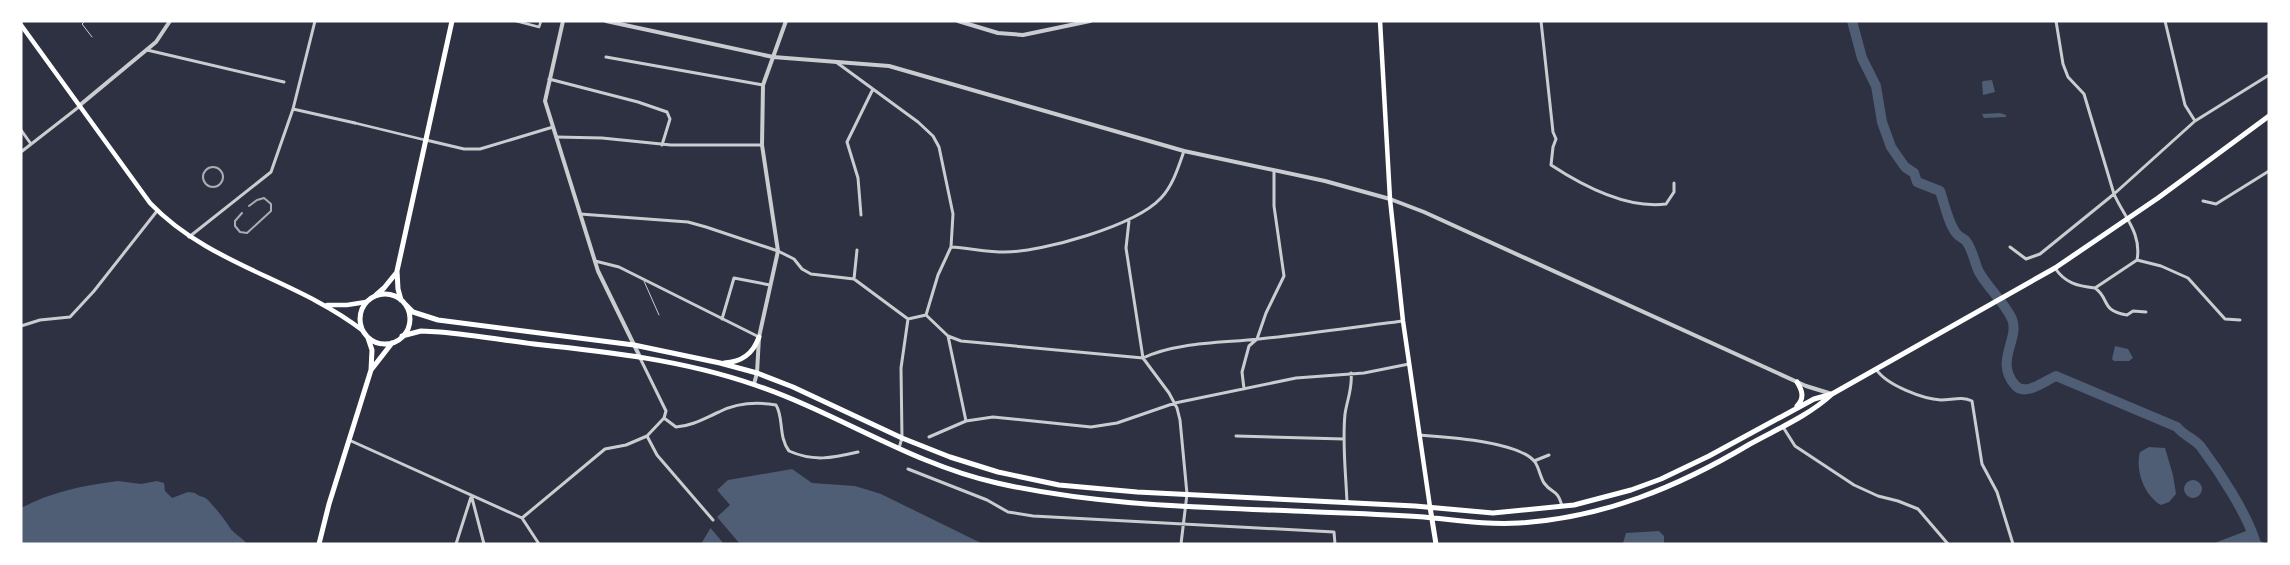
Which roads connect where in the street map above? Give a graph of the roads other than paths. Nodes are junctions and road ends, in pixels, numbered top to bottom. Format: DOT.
graph roads {
  1 [pos="85,21"];
  2 [pos="170,21"];
  3 [pos="315,21"];
  4 [pos="452,21"];
  5 [pos="516,21"];
  6 [pos="541,21"];
  7 [pos="564,21"];
  8 [pos="606,21"];
  9 [pos="786,21"];
  10 [pos="958,21"];
  11 [pos="1090,21"];
  12 [pos="1380,21"];
  13 [pos="1541,21"];
  14 [pos="2056,21"];
  15 [pos="2165,21"];
  16 [pos="21,25"];
  17 [pos="92,37"];
  18 [pos="147,50"];
  19 [pos="606,57"];
  20 [pos="773,57"];
  21 [pos="836,62"];
  22 [pos="2269,75"];
  23 [pos="549,79"];
  24 [pos="284,82"];
  25 [pos="763,85"];
  26 [pos="872,90"];
  27 [pos="80,105"];
  28 [pos="293,108"];
  29 [pos="2269,116"];
  30 [pos="2195,121"];
  31 [pos="356,123"];
  32 [pos="553,127"];
  33 [pos="21,130"];
  34 [pos="556,136"];
  35 [pos="426,140"];
  36 [pos="31,144"];
  37 [pos="762,144"];
  38 [pos="662,145"];
  39 [pos="1184,151"];
  40 [pos="21,152"];
  41 [pos="1274,171"];
  42 [pos="2269,171"];
  43 [pos="1674,183"];
  44 [pos="2114,194"];
  45 [pos="1390,199"];
  46 [pos="2203,201"];
  47 [pos="157,211"];
  48 [pos="580,214"];
  49 [pos="861,215"];
  50 [pos="2128,219"];
  51 [pos="1129,220"];
  52 [pos="189,238"];
  53 [pos="951,247"];
  54 [pos="2010,247"];
  55 [pos="857,250"];
  56 [pos="778,251"];
  57 [pos="2137,260"];
  58 [pos="594,261"];
  59 [pos="2055,268"];
  60 [pos="397,271"];
  61 [pos="643,278"];
  62 [pos="854,278"];
  63 [pos="770,284"];
  64 [pos="2095,288"];
  65 [pos="375,296"];
  66 [pos="366,302"];
  67 [pos="403,302"];
  68 [pos="326,305"];
  69 [pos="2146,312"];
  70 [pos="926,314"];
  71 [pos="659,315"];
  72 [pos="722,319"];
  73 [pos="908,320"];
  74 [pos="2240,320"];
  75 [pos="1403,321"];
  76 [pos="21,326"];
  77 [pos="362,330"];
  78 [pos="402,336"];
  79 [pos="948,336"];
  80 [pos="758,337"];
  81 [pos="368,338"];
  82 [pos="1257,339"];
  83 [pos="392,342"];
  84 [pos="634,345"];
  85 [pos="639,355"];
  86 [pos="1143,358"];
  87 [pos="720,363"];
  88 [pos="1409,364"];
  89 [pos="1876,369"];
  90 [pos="371,370"];
  91 [pos="1351,372"];
  92 [pos="757,373"];
  93 [pos="1797,382"];
  94 [pos="754,384"];
  95 [pos="1244,389"];
  96 [pos="1832,394"];
  97 [pos="1174,403"];
  98 [pos="1795,408"];
  99 [pos="664,418"];
  100 [pos="966,421"];
  101 [pos="1783,426"];
  102 [pos="1419,435"];
  103 [pos="648,436"];
  104 [pos="1236,436"];
  105 [pos="929,437"];
  106 [pos="902,438"];
  107 [pos="1344,439"];
  108 [pos="349,440"];
  109 [pos="899,450"];
  110 [pos="858,452"];
  111 [pos="1549,455"];
  112 [pos="1534,461"];
  113 [pos="908,469"];
  114 [pos="1186,494"];
  115 [pos="471,497"];
  116 [pos="1347,503"];
  117 [pos="1186,506"];
  118 [pos="1430,507"];
  119 [pos="1562,507"];
  120 [pos="522,518"];
  121 [pos="1431,518"];
  122 [pos="713,520"];
  123 [pos="1183,525"];
  124 [pos="319,544"];
  125 [pos="456,544"];
  126 [pos="484,544"];
  127 [pos="539,544"];
  128 [pos="1181,544"];
  129 [pos="1335,544"];
  130 [pos="1436,544"];
  131 [pos="1948,544"];
  132 [pos="2014,544"];
  1 -- 17 [label="lane"];
  2 -- 18 [label="street"];
  3 -- 28 [label="street"];
  4 -- 35 [label="main road"];
  5 -- 6 [label="street"];
  7 -- 23 [label="street"];
  8 -- 20 [label="street"];
  9 -- 20 [label="street"];
  10 -- 11 [label="street"];
  12 -- 45 [label="main road"];
  13 -- 43 [label="street"];
  14 -- 44 [label="street"];
  15 -- 30 [label="street"];
  16 -- 27 [label="main road"];
  18 -- 24 [label="street"];
  18 -- 27 [label="street"];
  19 -- 25 [label="street"];
  20 -- 21 [label="street"];
  20 -- 25 [label="street"];
  21 -- 26 [label="street"];
  21 -- 39 [label="street"];
  22 -- 30 [label="street"];
  23 -- 32 [label="street"];
  23 -- 38 [label="street"];
  25 -- 37 [label="street"];
  26 -- 49 [label="street"];
  26 -- 53 [label="street"];
  27 -- 36 [label="street"];
  27 -- 47 [label="main road"];
  28 -- 31 [label="street"];
  28 -- 52 [label="street"];
  29 -- 50 [label="main road"];
  30 -- 44 [label="street"];
  31 -- 35 [label="street"];
  32 -- 34 [label="street"];
  32 -- 35 [label="street"];
  33 -- 36 [label="street"];
  34 -- 38 [label="street"];
  34 -- 48 [label="street"];
  35 -- 60 [label="main road"];
  36 -- 40 [label="street"];
  37 -- 38 [label="street"];
  37 -- 56 [label="street"];
  39 -- 41 [label="street"];
  39 -- 51 [label="street"];
  41 -- 45 [label="street"];
  41 -- 82 [label="street"];
  42 -- 46 [label="street"];
  44 -- 50 [label="street"];
  44 -- 54 [label="street"];
  45 -- 75 [label="main road"];
  45 -- 93 [label="street"];
  47 -- 52 [label="main road"];
  47 -- 76 [label="street"];
  48 -- 56 [label="street"];
  48 -- 58 [label="street"];
  50 -- 57 [label="street"];
  50 -- 59 [label="main road"];
  51 -- 53 [label="street"];
  51 -- 86 [label="street"];
  52 -- 68 [label="main road"];
  53 -- 70 [label="street"];
  55 -- 62 [label="street"];
  56 -- 62 [label="street"];
  56 -- 63 [label="street"];
  57 -- 64 [label="street"];
  57 -- 74 [label="street"];
  58 -- 61 [label="street"];
  58 -- 84 [label="street"];
  59 -- 64 [label="street"];
  59 -- 89 [label="main road"];
  60 -- 65 [label="main road"];
  60 -- 67 [label="main road"];
  61 -- 71 [label="lane"];
  61 -- 72 [label="street"];
  62 -- 73 [label="street"];
  63 -- 72 [label="street"];
  63 -- 80 [label="street"];
  64 -- 69 [label="street"];
  65 -- 66 [label="main road"];
  65 -- 67 [label="main road"];
  66 -- 68 [label="main road"];
  66 -- 77 [label="main road"];
  67 -- 78 [label="main road"];
  67 -- 84 [label="main road"];
  68 -- 77 [label="main road"];
  70 -- 73 [label="street"];
  70 -- 79 [label="street"];
  72 -- 80 [label="street"];
  73 -- 106 [label="street"];
  75 -- 82 [label="street"];
  75 -- 88 [label="main road"];
  77 -- 81 [label="main road"];
  78 -- 83 [label="main road"];
  78 -- 85 [label="main road"];
  79 -- 86 [label="street"];
  79 -- 100 [label="street"];
  80 -- 87 [label="main road"];
  80 -- 92 [label="street"];
  81 -- 83 [label="main road"];
  81 -- 90 [label="main road"];
  82 -- 86 [label="street"];
  82 -- 95 [label="street"];
  83 -- 90 [label="main road"];
  84 -- 85 [label="street"];
  84 -- 87 [label="main road"];
  85 -- 94 [label="main road"];
  85 -- 99 [label="street"];
  86 -- 97 [label="street"];
  87 -- 92 [label="main road"];
  88 -- 91 [label="street"];
  88 -- 102 [label="main road"];
  89 -- 96 [label="main road"];
  89 -- 132 [label="street"];
  90 -- 108 [label="main road"];
  91 -- 95 [label="street"];
  91 -- 107 [label="street"];
  92 -- 94 [label="street"];
  92 -- 106 [label="main road"];
  93 -- 96 [label="street"];
  93 -- 98 [label="main road"];
  94 -- 109 [label="main road"];
  95 -- 97 [label="street"];
  96 -- 98 [label="main road"];
  96 -- 101 [label="main road"];
  97 -- 100 [label="street"];
  97 -- 114 [label="street"];
  98 -- 119 [label="main road"];
  99 -- 103 [label="street"];
  99 -- 110 [label="street"];
  100 -- 105 [label="street"];
  101 -- 121 [label="main road"];
  101 -- 131 [label="street"];
  102 -- 112 [label="street"];
  102 -- 118 [label="main road"];
  103 -- 120 [label="street"];
  103 -- 122 [label="street"];
  104 -- 107 [label="street"];
  106 -- 109 [label="street"];
  106 -- 114 [label="main road"];
  107 -- 116 [label="street"];
  108 -- 115 [label="street"];
  108 -- 124 [label="main road"];
  109 -- 117 [label="main road"];
  111 -- 112 [label="street"];
  112 -- 119 [label="street"];
  113 -- 123 [label="street"];
  114 -- 116 [label="main road"];
  114 -- 117 [label="street"];
  115 -- 120 [label="street"];
  115 -- 125 [label="street"];
  115 -- 126 [label="street"];
  116 -- 118 [label="main road"];
  117 -- 121 [label="main road"];
  117 -- 123 [label="street"];
  118 -- 119 [label="main road"];
  118 -- 121 [label="main road"];
  120 -- 127 [label="street"];
  121 -- 130 [label="main road"];
  123 -- 128 [label="street"];
  123 -- 129 [label="street"];
}
